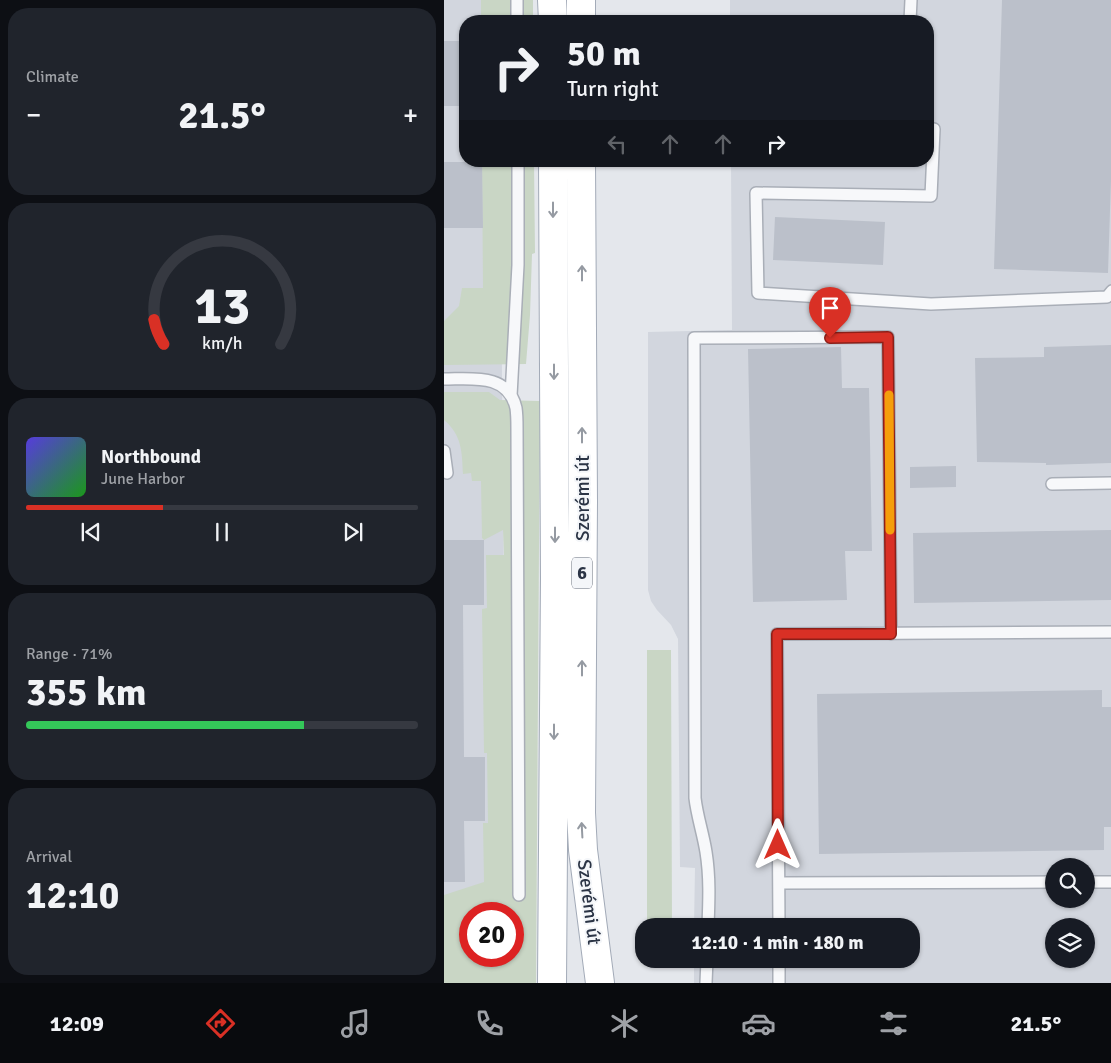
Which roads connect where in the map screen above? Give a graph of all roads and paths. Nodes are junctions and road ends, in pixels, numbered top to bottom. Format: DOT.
graph roads {
  1 [pos="517,0"];
  2 [pos="552,0"];
  3 [pos="581,0"];
  4 [pos="911,0"];
  5 [pos="517,15"];
  6 [pos="553,15"];
  7 [pos="581,15"];
  8 [pos="910,15"];
  9 [pos="518,167"];
  10 [pos="553,167"];
  11 [pos="581,167"];
  12 [pos="932,167"];
  13 [pos="1111,291"];
  14 [pos="444,379"];
  15 [pos="510,396"];
  16 [pos="444,451"];
  17 [pos="447,473"];
  18 [pos="1111,483"];
  19 [pos="1052,484"];
  20 [pos="1111,632"];
  21 [pos="891,634"];
  22 [pos="1045,882"];
  23 [pos="1095,882"];
  24 [pos="1111,882"];
  25 [pos="778,883"];
  26 [pos="519,895"];
  27 [pos="708,918"];
  28 [pos="779,918"];
  29 [pos="707,968"];
  30 [pos="779,968"];
  31 [pos="552,983"];
  32 [pos="600,983"];
  33 [pos="706,983"];
  34 [pos="779,983"];
  1 -- 5 [label="lane"];
  2 -- 6 [label="main road"];
  3 -- 7 [label="main road"];
  4 -- 8 [label="lane"];
  9 -- 15 [label="lane"];
  10 -- 31 [label="main road, Szerémi út / 6, one-way"];
  32 -- 11 [label="main road, Szerémi út / 6, one-way"];
  12 -- 13 [label="lane"];
  14 -- 15 [label="lane"];
  15 -- 26 [label="lane"];
  16 -- 17 [label="lane"];
  18 -- 19 [label="lane"];
  20 -- 21 [label="lane"];
  21 -- 25 [label="lane"];
  21 -- 27 [label="lane"];
  22 -- 25 [label="lane"];
  23 -- 24 [label="lane"];
  25 -- 28 [label="lane"];
  29 -- 33 [label="lane"];
  30 -- 34 [label="lane"];
}
